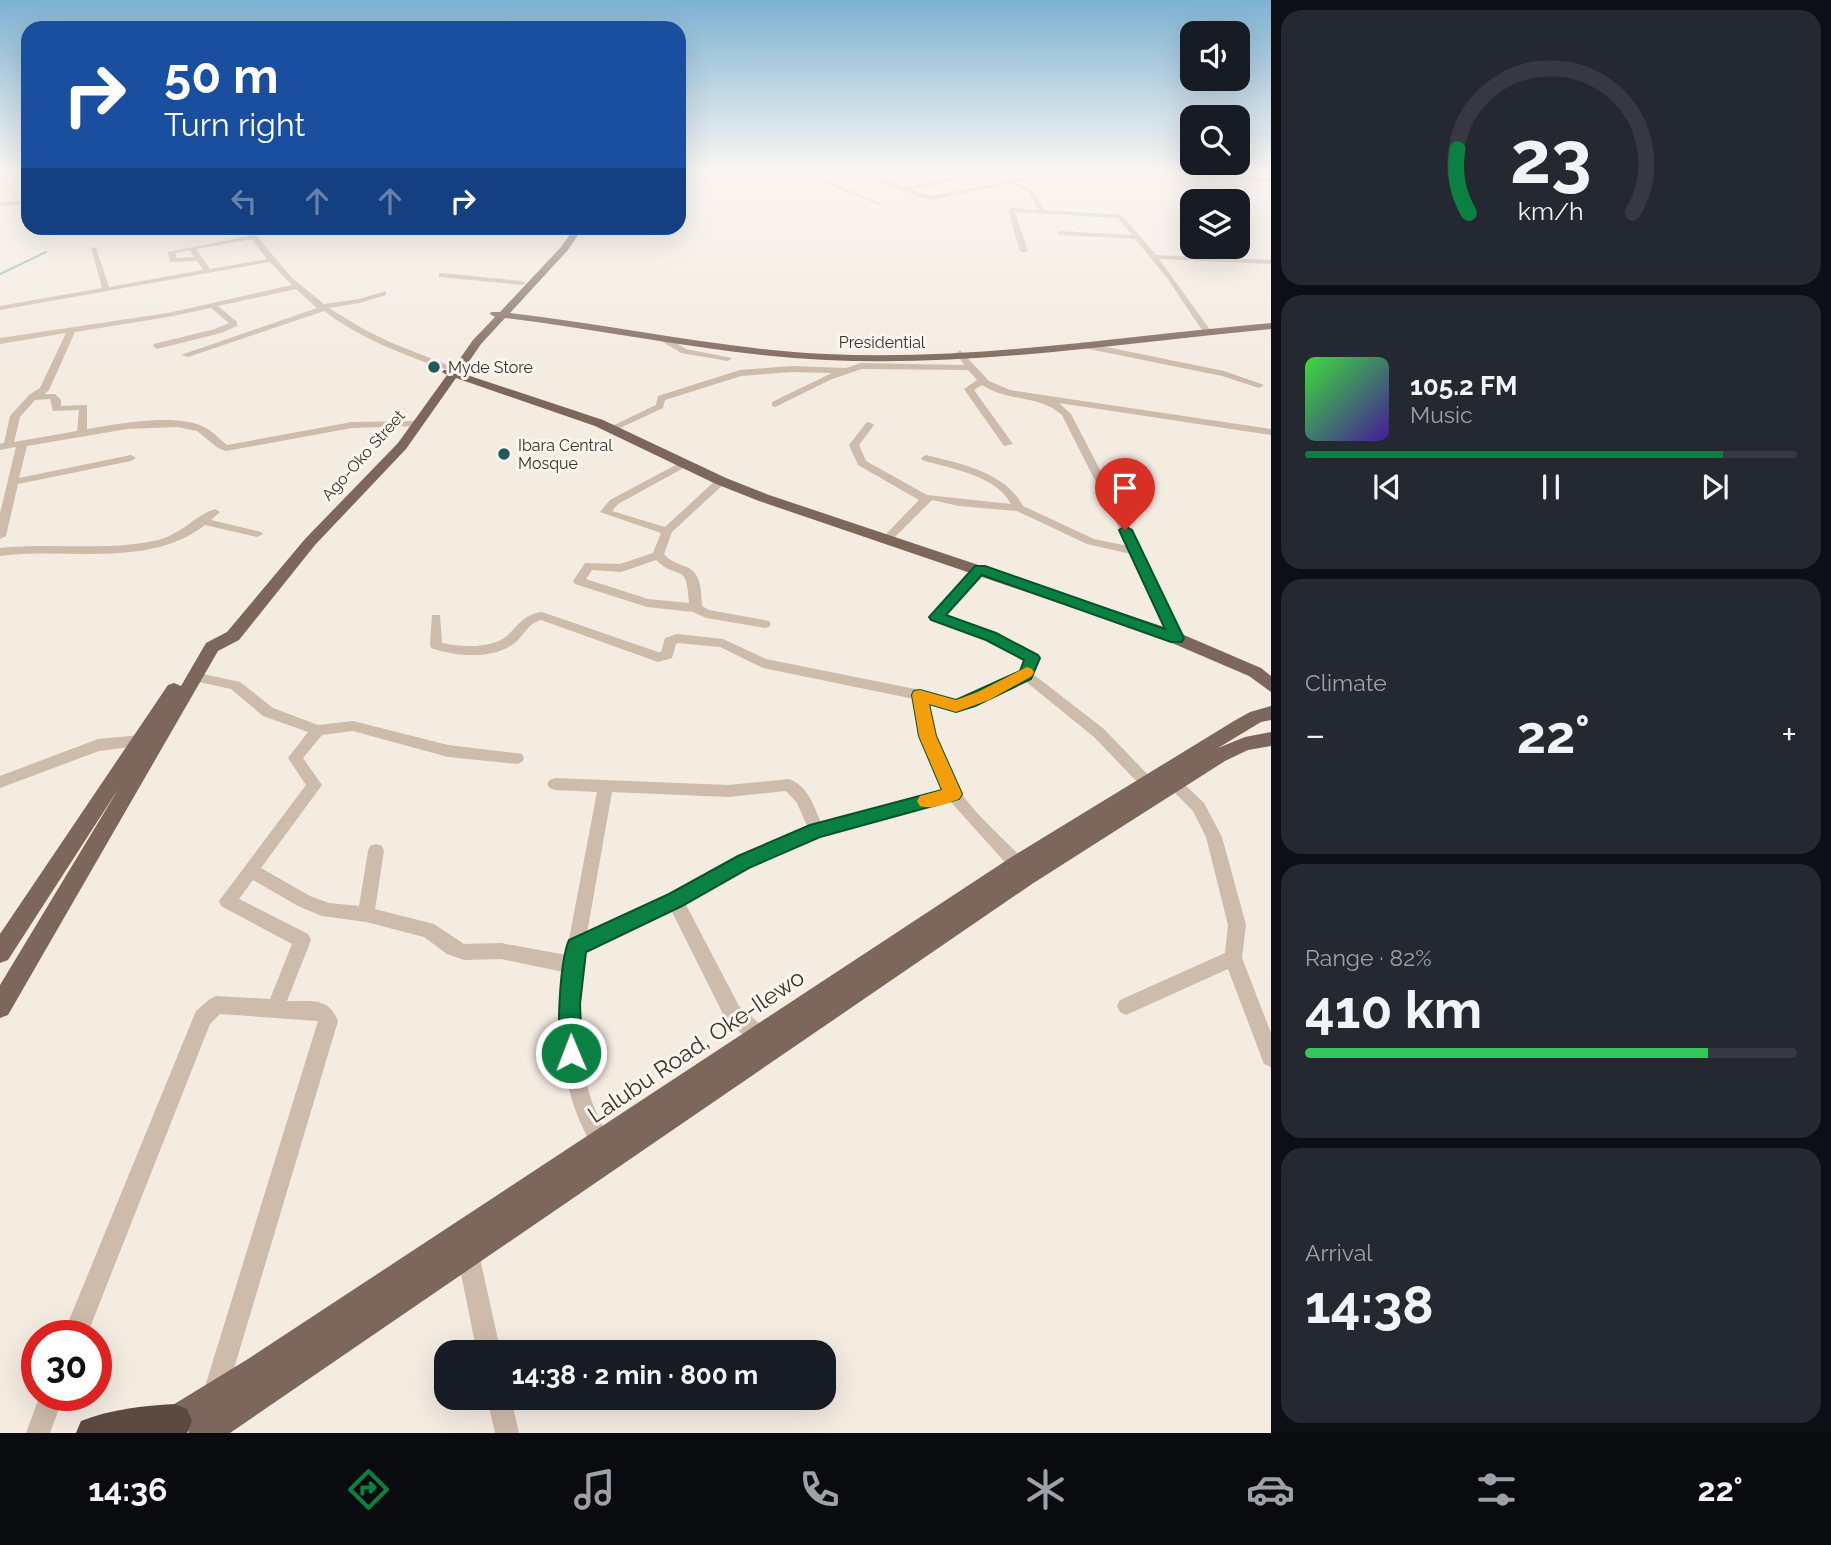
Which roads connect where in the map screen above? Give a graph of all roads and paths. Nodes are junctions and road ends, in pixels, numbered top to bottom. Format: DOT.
graph roads {
  1 [pos="566,236"];
  2 [pos="573,236"];
  3 [pos="1019,236"];
  4 [pos="1061,236"];
  5 [pos="254,237"];
  6 [pos="1135,237"];
  7 [pos="93,248"];
  8 [pos="192,248"];
  9 [pos="1024,251"];
  10 [pos="1152,257"];
  11 [pos="197,259"];
  12 [pos="272,260"];
  13 [pos="1271,262"];
  14 [pos="208,272"];
  15 [pos="442,275"];
  16 [pos="522,283"];
  17 [pos="296,287"];
  18 [pos="106,290"];
  19 [pos="383,293"];
  20 [pos="212,305"];
  21 [pos="0,307"];
  22 [pos="321,308"];
  23 [pos="502,311"];
  24 [pos="533,317"];
  25 [pos="1271,324"];
  26 [pos="72,328"];
  27 [pos="489,329"];
  28 [pos="1206,329"];
  29 [pos="664,339"];
  30 [pos="0,341"];
  31 [pos="1082,345"];
  32 [pos="157,346"];
  33 [pos="185,355"];
  34 [pos="728,358"];
  35 [pos="963,360"];
  36 [pos="453,371"];
  37 [pos="850,371"];
  38 [pos="980,382"];
  39 [pos="1259,385"];
  40 [pos="32,397"];
  41 [pos="1037,397"];
  42 [pos="775,404"];
  43 [pos="414,424"];
  44 [pos="869,425"];
  45 [pos="617,426"];
  46 [pos="1271,432"];
  47 [pos="82,435"];
  48 [pos="22,444"];
  49 [pos="1008,444"];
  50 [pos="4,446"];
  51 [pos="131,458"];
  52 [pos="926,458"];
  53 [pos="685,463"];
  54 [pos="721,481"];
  55 [pos="13,482"];
  56 [pos="926,499"];
  57 [pos="1019,508"];
  58 [pos="215,512"];
  59 [pos="203,521"];
  60 [pos="667,531"];
  61 [pos="257,534"];
  62 [pos="891,535"];
  63 [pos="0,536"];
  64 [pos="1,551"];
  65 [pos="1132,551"];
  66 [pos="658,555"];
  67 [pos="980,569"];
  68 [pos="696,608"];
  69 [pos="724,617"];
  70 [pos="436,618"];
  71 [pos="765,624"];
  72 [pos="1169,631"];
  73 [pos="218,641"];
  74 [pos="723,643"];
  75 [pos="1271,669"];
  76 [pos="1026,675"];
  77 [pos="194,677"];
  78 [pos="1271,686"];
  79 [pos="920,695"];
  80 [pos="1271,713"];
  81 [pos="318,730"];
  82 [pos="1271,739"];
  83 [pos="140,741"];
  84 [pos="517,758"];
  85 [pos="0,782"];
  86 [pos="1147,783"];
  87 [pos="555,784"];
  88 [pos="1175,784"];
  89 [pos="605,787"];
  90 [pos="953,794"];
  91 [pos="817,831"];
  92 [pos="376,851"];
  93 [pos="1017,864"];
  94 [pos="251,870"];
  95 [pos="676,900"];
  96 [pos="366,914"];
  97 [pos="576,947"];
  98 [pos="0,953"];
  99 [pos="1233,958"];
  100 [pos="574,965"];
  101 [pos="1126,1006"];
  102 [pos="0,1007"];
  103 [pos="275,1009"];
  104 [pos="759,1035"];
  105 [pos="1271,1057"];
  106 [pos="600,1142"];
  107 [pos="468,1254"];
  108 [pos="81,1320"];
  109 [pos="486,1340"];
  110 [pos="213,1398"];
  111 [pos="502,1410"];
  112 [pos="46,1411"];
  113 [pos="178,1429"];
  114 [pos="38,1433"];
  115 [pos="93,1433"];
  116 [pos="507,1433"];
  1 -- 16 [label="main road, Ago-Oko Street"];
  2 -- 23 [label="main road"];
  3 -- 9 [label="street"];
  4 -- 6 [label="street"];
  5 -- 8 [label="street"];
  5 -- 12 [label="street"];
  6 -- 10 [label="street"];
  7 -- 18 [label="street"];
  8 -- 11 [label="street"];
  8 -- 11 [label="street"];
  10 -- 13 [label="street"];
  10 -- 28 [label="street"];
  11 -- 14 [label="street"];
  12 -- 14 [label="street"];
  12 -- 17 [label="street"];
  14 -- 18 [label="street"];
  15 -- 16 [label="street"];
  16 -- 23 [label="main road, Ago-Oko Street"];
  17 -- 20 [label="street"];
  17 -- 22 [label="street"];
  18 -- 21 [label="street"];
  19 -- 22 [label="street"];
  20 -- 26 [label="street"];
  20 -- 32 [label="street"];
  22 -- 33 [label="street"];
  22 -- 36 [label="street"];
  23 -- 24 [label="main road, Presidential"];
  23 -- 24 [label="main road"];
  23 -- 27 [label="main road"];
  23 -- 36 [label="main road, Ago-Oko Street"];
  24 -- 27 [label="main road"];
  24 -- 29 [label="main road, Presidential"];
  24 -- 35 [label="main road"];
  25 -- 28 [label="main road"];
  26 -- 30 [label="street"];
  26 -- 40 [label="street"];
  27 -- 36 [label="main road"];
  28 -- 31 [label="main road"];
  28 -- 35 [label="main road"];
  29 -- 34 [label="street"];
  29 -- 35 [label="main road, Presidential"];
  31 -- 35 [label="main road"];
  31 -- 39 [label="street"];
  35 -- 37 [label="street"];
  35 -- 38 [label="street"];
  35 -- 41 [label="street"];
  36 -- 43 [label="main road, Ago-Oko Street"];
  36 -- 45 [label="main road"];
  36 -- 53 [label="main road"];
  36 -- 73 [label="main road"];
  37 -- 42 [label="street"];
  37 -- 45 [label="street"];
  38 -- 49 [label="street"];
  38 -- 65 [label="street"];
  40 -- 47 [label="street"];
  40 -- 50 [label="street"];
  41 -- 46 [label="street"];
  41 -- 65 [label="street"];
  43 -- 47 [label="street"];
  43 -- 73 [label="main road, Ago-Oko Street"];
  44 -- 56 [label="street"];
  45 -- 62 [label="main road"];
  47 -- 48 [label="street"];
  48 -- 50 [label="street"];
  48 -- 55 [label="street"];
  51 -- 55 [label="street"];
  52 -- 57 [label="street"];
  53 -- 54 [label="main road"];
  53 -- 60 [label="street"];
  54 -- 60 [label="street"];
  54 -- 67 [label="main road"];
  55 -- 63 [label="street"];
  56 -- 57 [label="street"];
  56 -- 62 [label="street"];
  57 -- 65 [label="street"];
  58 -- 59 [label="street"];
  59 -- 61 [label="street"];
  59 -- 64 [label="street"];
  60 -- 66 [label="street"];
  62 -- 72 [label="main road"];
  65 -- 72 [label="street"];
  66 -- 68 [label="street"];
  66 -- 68 [label="street"];
  67 -- 72 [label="main road"];
  67 -- 76 [label="street"];
  68 -- 69 [label="street"];
  69 -- 71 [label="street"];
  69 -- 74 [label="street"];
  70 -- 74 [label="street"];
  72 -- 75 [label="main road"];
  72 -- 78 [label="main road"];
  73 -- 77 [label="main road"];
  73 -- 83 [label="main road"];
  74 -- 79 [label="street"];
  76 -- 79 [label="street"];
  76 -- 86 [label="street"];
  77 -- 81 [label="street"];
  77 -- 102 [label="main road"];
  79 -- 90 [label="street"];
  80 -- 86 [label="main road, Lalubu Road, Oke-Ilewo"];
  81 -- 84 [label="street"];
  81 -- 94 [label="street"];
  82 -- 88 [label="main road"];
  83 -- 85 [label="street"];
  83 -- 98 [label="main road"];
  86 -- 93 [label="main road, Lalubu Road, Oke-Ilewo"];
  87 -- 89 [label="street"];
  88 -- 99 [label="street"];
  88 -- 107 [label="main road"];
  89 -- 91 [label="street"];
  89 -- 97 [label="street"];
  90 -- 91 [label="street"];
  90 -- 93 [label="street"];
  91 -- 95 [label="street"];
  92 -- 96 [label="street"];
  93 -- 104 [label="main road, Lalubu Road, Oke-Ilewo"];
  94 -- 96 [label="street"];
  94 -- 103 [label="street"];
  95 -- 97 [label="street"];
  95 -- 104 [label="street"];
  96 -- 100 [label="street"];
  97 -- 100 [label="street"];
  99 -- 101 [label="street"];
  99 -- 105 [label="street"];
  100 -- 106 [label="street"];
  103 -- 108 [label="street"];
  103 -- 110 [label="street"];
  104 -- 106 [label="main road, Lalubu Road, Oke-Ilewo"];
  106 -- 110 [label="main road, Lalubu Road, Oke-Ilewo"];
  107 -- 109 [label="street"];
  107 -- 113 [label="main road"];
  110 -- 113 [label="main road, Lalubu Road, Oke-Ilewo"];
  111 -- 116 [label="street"];
  112 -- 114 [label="street"];
  113 -- 115 [label="highway"];
}
